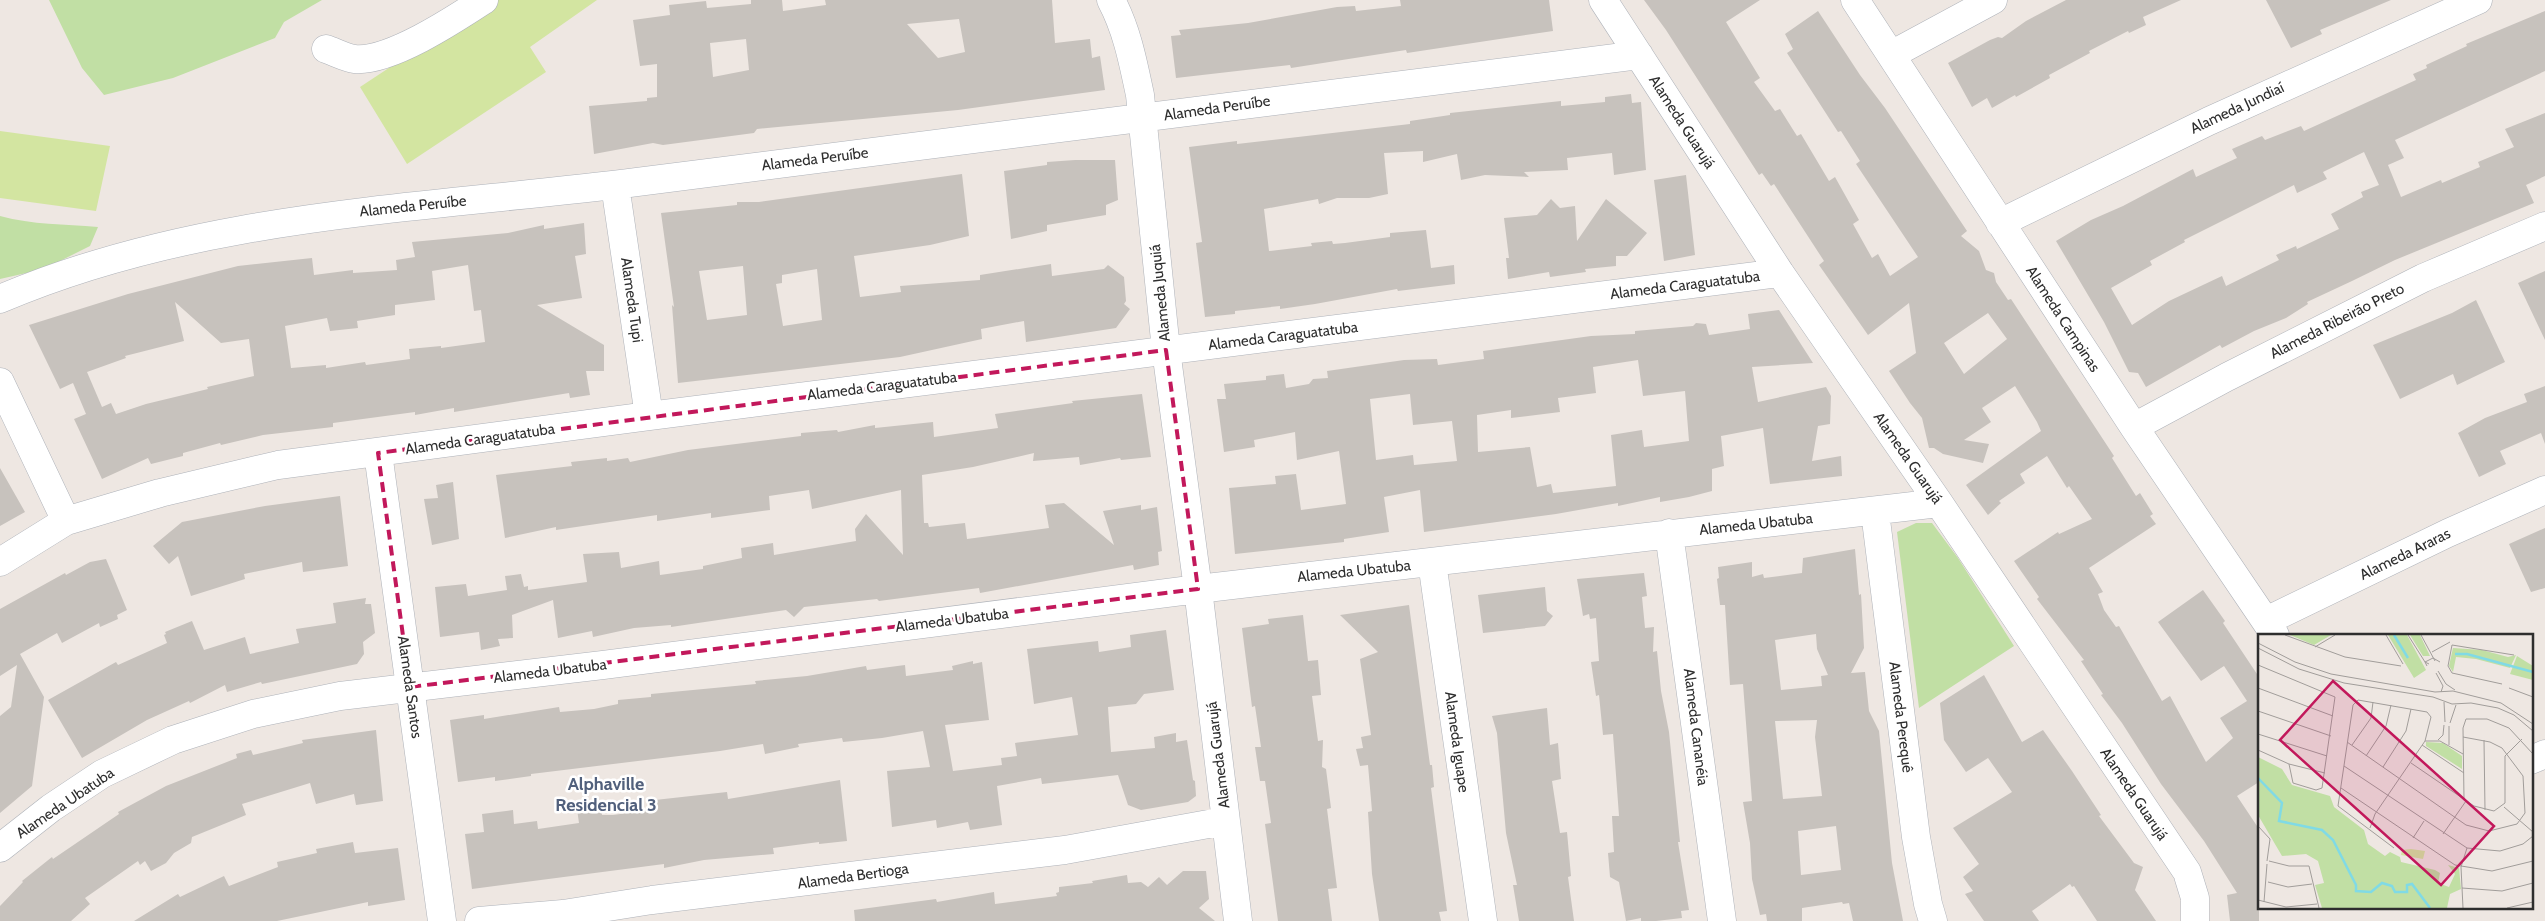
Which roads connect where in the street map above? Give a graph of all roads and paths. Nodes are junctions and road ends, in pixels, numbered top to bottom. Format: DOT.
graph roads {
  1 [pos="484,0"];
  2 [pos="1111,0"];
  3 [pos="1603,0"];
  4 [pos="1855,0"];
  5 [pos="1993,0"];
  6 [pos="2478,0"];
  7 [pos="326,49"];
  8 [pos="1639,55"];
  9 [pos="1891,55"];
  10 [pos="1142,118"];
  11 [pos="615,184"];
  12 [pos="2000,224"];
  13 [pos="2545,226"];
  14 [pos="1780,273"];
  15 [pos="0,298"];
  16 [pos="1166,350"];
  17 [pos="0,382"];
  18 [pos="649,416"];
  19 [pos="2134,428"];
  20 [pos="378,453"];
  21 [pos="2545,490"];
  22 [pos="1939,503"];
  23 [pos="1875,512"];
  24 [pos="66,521"];
  25 [pos="1669,533"];
  26 [pos="0,562"];
  27 [pos="1432,562"];
  28 [pos="1198,589"];
  29 [pos="2271,628"];
  30 [pos="410,687"];
  31 [pos="2545,754"];
  32 [pos="2532,760"];
  33 [pos="1226,821"];
  34 [pos="0,848"];
  35 [pos="442,921"];
  36 [pos="479,921"];
  37 [pos="1238,921"];
  38 [pos="1483,921"];
  39 [pos="1722,921"];
  40 [pos="1933,921"];
  41 [pos="2195,921"];
  1 -- 7 [label="street"];
  2 -- 10 [label="street, Alameda Juquiá"];
  3 -- 8 [label="street, Alameda Guarujá"];
  4 -- 9 [label="street, Alameda Campinas"];
  5 -- 9 [label="street"];
  6 -- 12 [label="street, Alameda Jundiaí"];
  8 -- 10 [label="street, Alameda Peruíbe"];
  8 -- 14 [label="street, Alameda Guarujá"];
  9 -- 12 [label="street, Alameda Campinas"];
  10 -- 11 [label="street, Alameda Peruíbe"];
  10 -- 16 [label="street, Alameda Juquiá"];
  11 -- 15 [label="street, Alameda Peruíbe"];
  11 -- 18 [label="street, Alameda Tupi"];
  12 -- 19 [label="street, Alameda Campinas"];
  13 -- 19 [label="street, Alameda Ribeirão Preto"];
  14 -- 16 [label="street, Alameda Caraguatatuba"];
  14 -- 22 [label="street, Alameda Guarujá"];
  16 -- 18 [label="street, Alameda Caraguatatuba"];
  16 -- 28 [label="street, Alameda Juquiá"];
  17 -- 24 [label="street"];
  18 -- 20 [label="street, Alameda Caraguatatuba"];
  19 -- 29 [label="street, Alameda Campinas"];
  20 -- 24 [label="street, Alameda Caraguatatuba"];
  20 -- 30 [label="street, Alameda Santos"];
  21 -- 29 [label="street, Alameda Araras"];
  22 -- 23 [label="street, Alameda Ubatuba"];
  22 -- 41 [label="street, Alameda Guarujá"];
  23 -- 25 [label="street, Alameda Ubatuba"];
  23 -- 40 [label="street, Alameda Perequê"];
  24 -- 26 [label="street, Alameda Caraguatatuba"];
  25 -- 27 [label="street, Alameda Ubatuba"];
  25 -- 39 [label="street, Alameda Cananéia"];
  27 -- 28 [label="street, Alameda Ubatuba"];
  27 -- 38 [label="street, Alameda Iguape"];
  28 -- 30 [label="street, Alameda Ubatuba"];
  28 -- 33 [label="street, Alameda Guarujá"];
  30 -- 34 [label="street, Alameda Ubatuba"];
  30 -- 35 [label="street, Alameda Santos"];
  31 -- 32 [label="street"];
  33 -- 36 [label="street, Alameda Bertioga"];
  33 -- 37 [label="street, Alameda Guarujá"];
}
